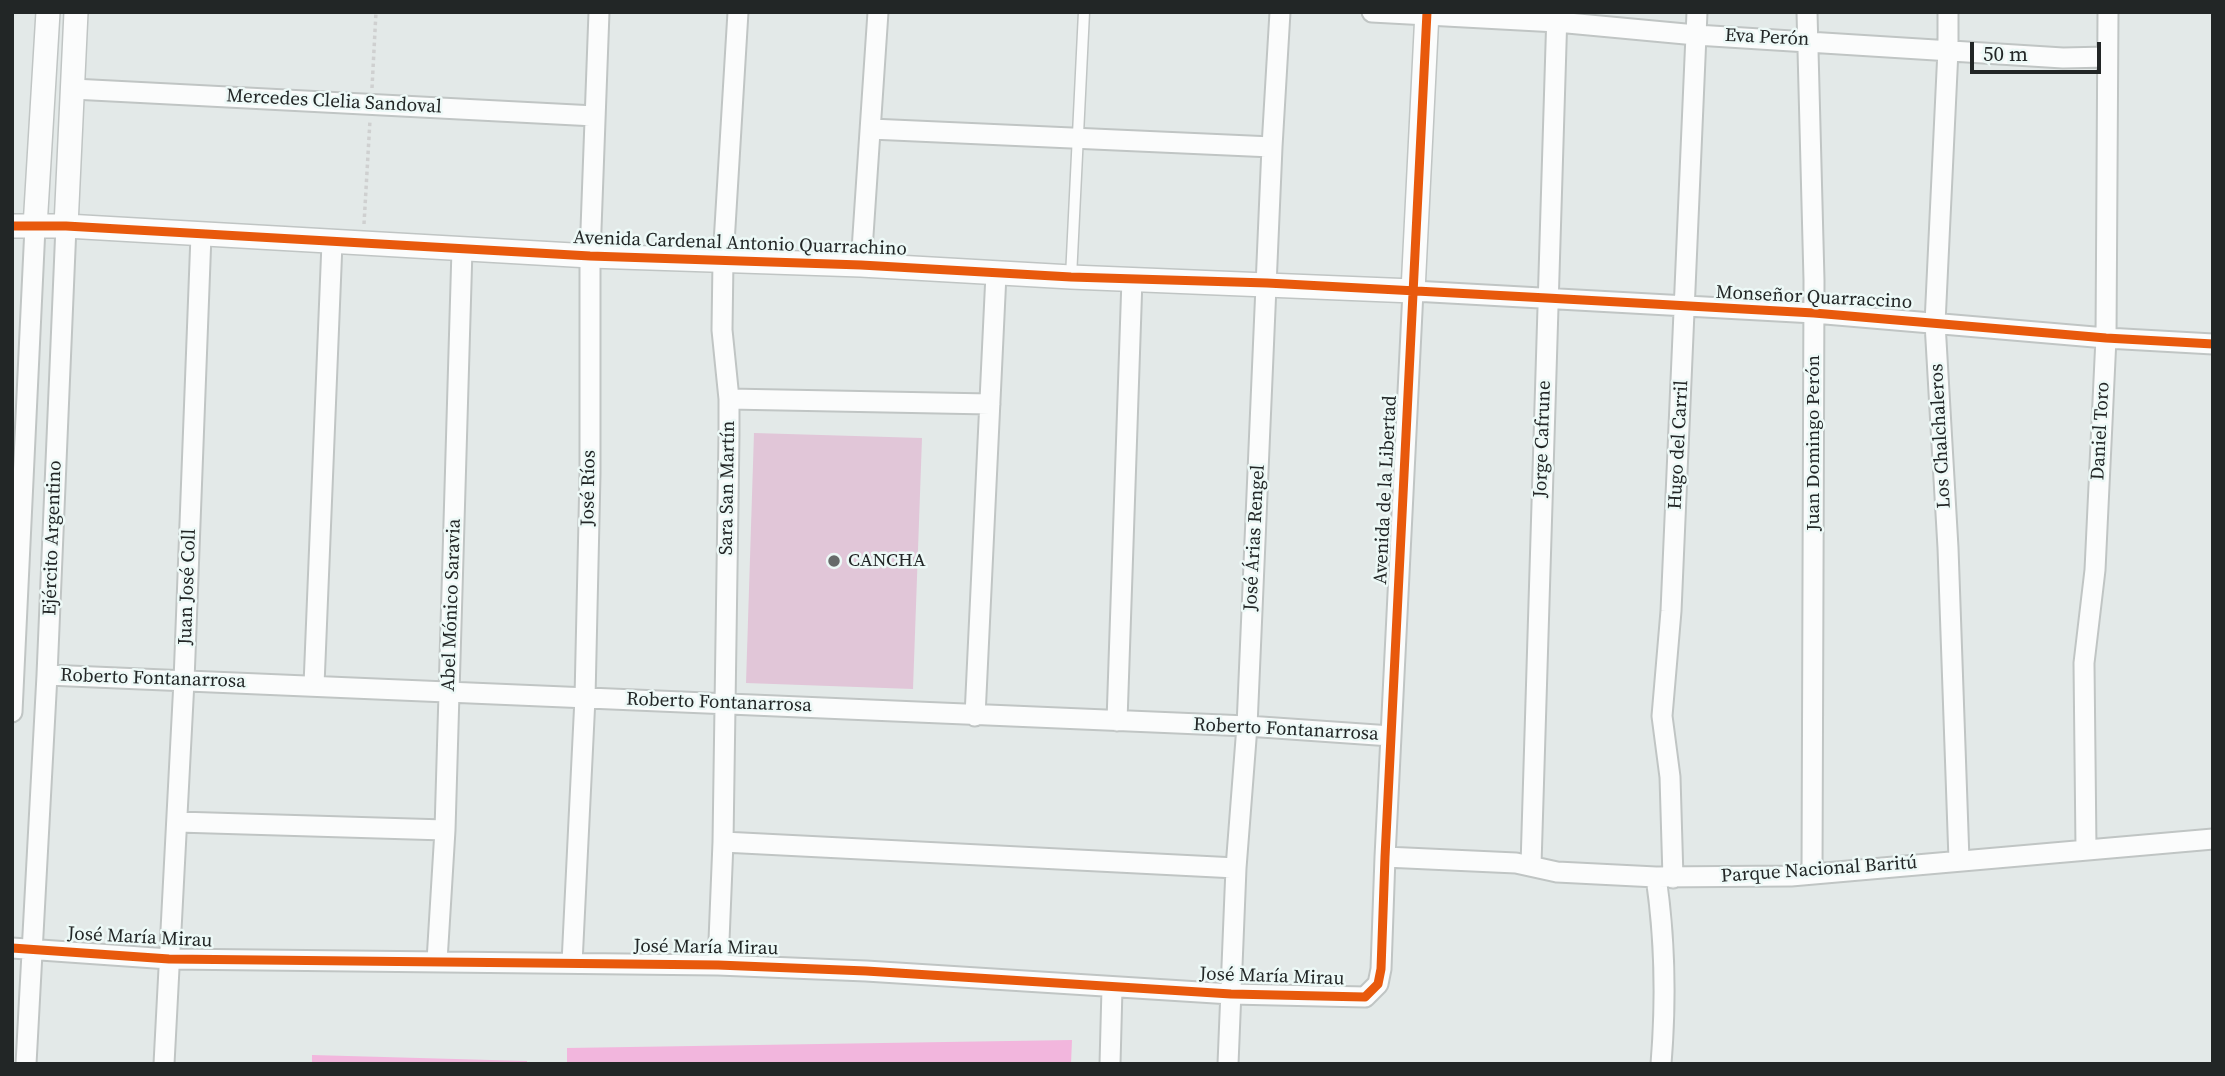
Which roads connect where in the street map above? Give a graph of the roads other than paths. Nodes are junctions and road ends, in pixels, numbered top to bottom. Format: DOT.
graph roads {
  1 [pos="48,12"];
  2 [pos="76,12"];
  3 [pos="599,12"];
  4 [pos="738,12"];
  5 [pos="878,12"];
  6 [pos="1084,12"];
  7 [pos="1280,12"];
  8 [pos="1372,12"];
  9 [pos="1697,12"];
  10 [pos="1807,12"];
  11 [pos="1948,12"];
  12 [pos="2108,12"];
  13 [pos="1427,14"];
  14 [pos="1557,17"];
  15 [pos="1696,35"];
  16 [pos="1808,41"];
  17 [pos="1948,50"];
  18 [pos="2107,57"];
  19 [pos="73,89"];
  20 [pos="595,116"];
  21 [pos="871,130"];
  22 [pos="1078,140"];
  23 [pos="1272,147"];
  24 [pos="12,226"];
  25 [pos="66,226"];
  26 [pos="36,227"];
  27 [pos="201,235"];
  28 [pos="332,243"];
  29 [pos="462,249"];
  30 [pos="590,256"];
  31 [pos="723,260"];
  32 [pos="861,265"];
  33 [pos="996,274"];
  34 [pos="1071,278"];
  35 [pos="1132,279"];
  36 [pos="1267,284"];
  37 [pos="1413,291"];
  38 [pos="1547,298"];
  39 [pos="1685,308"];
  40 [pos="1814,313"];
  41 [pos="1935,323"];
  42 [pos="2106,338"];
  43 [pos="2213,344"];
  44 [pos="729,399"];
  45 [pos="990,404"];
  46 [pos="14,605"];
  47 [pos="47,675"];
  48 [pos="184,681"];
  49 [pos="314,685"];
  50 [pos="450,692"];
  51 [pos="585,698"];
  52 [pos="724,702"];
  53 [pos="12,712"];
  54 [pos="975,716"];
  55 [pos="1117,721"];
  56 [pos="1247,726"];
  57 [pos="1391,736"];
  58 [pos="178,822"];
  59 [pos="445,830"];
  60 [pos="2213,839"];
  61 [pos="723,842"];
  62 [pos="2086,849"];
  63 [pos="1385,858"];
  64 [pos="1959,860"];
  65 [pos="1531,865"];
  66 [pos="1236,868"];
  67 [pos="1812,874"];
  68 [pos="1665,877"];
  69 [pos="22,949"];
  70 [pos="169,958"];
  71 [pos="437,961"];
  72 [pos="572,963"];
  73 [pos="718,965"];
  74 [pos="1381,969"];
  75 [pos="1112,988"];
  76 [pos="1231,994"];
  77 [pos="26,1064"];
  78 [pos="164,1064"];
  79 [pos="1110,1064"];
  80 [pos="1228,1064"];
  81 [pos="1661,1064"];
  1 -- 26 [label="street, Ejército Argentino"];
  2 -- 19 [label="street, Ejército Argentino"];
  3 -- 20 [label="street, José Ríos"];
  4 -- 31 [label="street, Sara San Martín"];
  5 -- 21 [label="street"];
  6 -- 22 [label="lane"];
  7 -- 23 [label="street, José Árias Rengel"];
  8 -- 13 [label="street, Eva Perón"];
  9 -- 15 [label="street, Hugo del Carril"];
  10 -- 16 [label="street, Juan Domingo Perón"];
  11 -- 17 [label="street, Los Chalchaleros"];
  12 -- 18 [label="street, Daniel Toro"];
  13 -- 14 [label="street, Eva Perón"];
  13 -- 37 [label="street, Avenida de la Libertad"];
  14 -- 15 [label="street, Eva Perón"];
  14 -- 38 [label="street, Jorge Cafrune"];
  15 -- 16 [label="street, Eva Perón"];
  15 -- 39 [label="street, Hugo del Carril"];
  16 -- 17 [label="street, Eva Perón"];
  16 -- 40 [label="street, Juan Domingo Perón"];
  17 -- 18 [label="street, Eva Perón"];
  17 -- 41 [label="street, Los Chalchaleros"];
  18 -- 42 [label="street, Daniel Toro"];
  19 -- 20 [label="street, Mercedes Clelia Sandoval"];
  19 -- 25 [label="street, Ejército Argentino"];
  20 -- 30 [label="street, José Ríos"];
  21 -- 22 [label="street"];
  21 -- 32 [label="street"];
  22 -- 23 [label="street"];
  22 -- 34 [label="lane"];
  23 -- 36 [label="street, José Árias Rengel"];
  24 -- 26 [label="street"];
  25 -- 26 [label="street"];
  25 -- 27 [label="street, Avenida Cardenal Antonio Quarrachino"];
  25 -- 47 [label="street, Ejército Argentino"];
  26 -- 46 [label="street, Ejército Argentino"];
  27 -- 28 [label="street, Avenida Cardenal Antonio Quarrachino"];
  27 -- 48 [label="street, Juan José Coll"];
  28 -- 29 [label="street, Avenida Cardenal Antonio Quarrachino"];
  28 -- 49 [label="street"];
  29 -- 30 [label="street, Avenida Cardenal Antonio Quarrachino"];
  29 -- 50 [label="street, Abel Mónico Saravia"];
  30 -- 31 [label="street, Avenida Cardenal Antonio Quarrachino"];
  30 -- 51 [label="street, José Ríos"];
  31 -- 32 [label="street, Avenida Cardenal Antonio Quarrachino"];
  31 -- 44 [label="street, Sara San Martín"];
  32 -- 33 [label="street, Avenida Cardenal Antonio Quarrachino"];
  33 -- 34 [label="street, Avenida Cardenal Antonio Quarrachino"];
  33 -- 45 [label="street"];
  34 -- 35 [label="street, Avenida Cardenal Antonio Quarrachino"];
  35 -- 36 [label="street, Avenida Cardenal Antonio Quarrachino"];
  35 -- 55 [label="street"];
  36 -- 37 [label="street, Avenida Cardenal Antonio Quarrachino"];
  36 -- 56 [label="street, José Árias Rengel"];
  37 -- 38 [label="street, Monseñor Quarraccino"];
  37 -- 57 [label="street, Avenida de la Libertad"];
  38 -- 39 [label="street, Monseñor Quarraccino"];
  38 -- 65 [label="street, Jorge Cafrune"];
  39 -- 40 [label="street, Monseñor Quarraccino"];
  39 -- 68 [label="street, Hugo del Carril"];
  40 -- 41 [label="street, Monseñor Quarraccino"];
  40 -- 67 [label="street, Juan Domingo Perón"];
  41 -- 42 [label="street, Monseñor Quarraccino"];
  41 -- 64 [label="street, Los Chalchaleros"];
  42 -- 43 [label="street, Monseñor Quarraccino"];
  42 -- 62 [label="street, Daniel Toro"];
  44 -- 45 [label="street"];
  44 -- 52 [label="street, Sara San Martín"];
  45 -- 54 [label="street"];
  46 -- 53 [label="street, Ejército Argentino"];
  47 -- 48 [label="street, Roberto Fontanarrosa"];
  47 -- 69 [label="street, Ejército Argentino"];
  48 -- 49 [label="street, Roberto Fontanarrosa"];
  48 -- 58 [label="street, Juan José Coll"];
  49 -- 50 [label="street, Roberto Fontanarrosa"];
  50 -- 51 [label="street, Roberto Fontanarrosa"];
  50 -- 59 [label="street, Abel Mónico Saravia"];
  51 -- 52 [label="street, Roberto Fontanarrosa"];
  51 -- 72 [label="street, José Ríos"];
  52 -- 54 [label="street, Roberto Fontanarrosa"];
  52 -- 61 [label="street, Sara San Martín"];
  54 -- 55 [label="street, Roberto Fontanarrosa"];
  55 -- 56 [label="street, Roberto Fontanarrosa"];
  56 -- 57 [label="street, Roberto Fontanarrosa"];
  56 -- 66 [label="street, José Árias Rengel"];
  57 -- 63 [label="street, Avenida de la Libertad"];
  58 -- 59 [label="street"];
  58 -- 70 [label="street, Juan José Coll"];
  59 -- 71 [label="street, Abel Mónico Saravia"];
  60 -- 62 [label="street, Parque Nacional Baritú"];
  61 -- 66 [label="street"];
  61 -- 73 [label="street, Sara San Martín"];
  62 -- 64 [label="street, Parque Nacional Baritú"];
  63 -- 65 [label="street, Parque Nacional Baritú"];
  63 -- 74 [label="street, Avenida de la Libertad"];
  64 -- 67 [label="street, Parque Nacional Baritú"];
  65 -- 68 [label="street, Parque Nacional Baritú"];
  66 -- 76 [label="street, José Árias Rengel"];
  67 -- 68 [label="street, Parque Nacional Baritú"];
  68 -- 81 [label="street, Hugo del Carril"];
  69 -- 70 [label="street, José María Mirau"];
  69 -- 77 [label="street, Ejército Argentino"];
  70 -- 71 [label="street, José María Mirau"];
  70 -- 78 [label="street, Juan José Coll"];
  71 -- 72 [label="street, José María Mirau"];
  72 -- 73 [label="street, José María Mirau"];
  73 -- 75 [label="street, José María Mirau"];
  74 -- 76 [label="street, José María Mirau"];
  75 -- 76 [label="street, José María Mirau"];
  75 -- 79 [label="street"];
  76 -- 80 [label="street, José Árias Rengel"];
}
